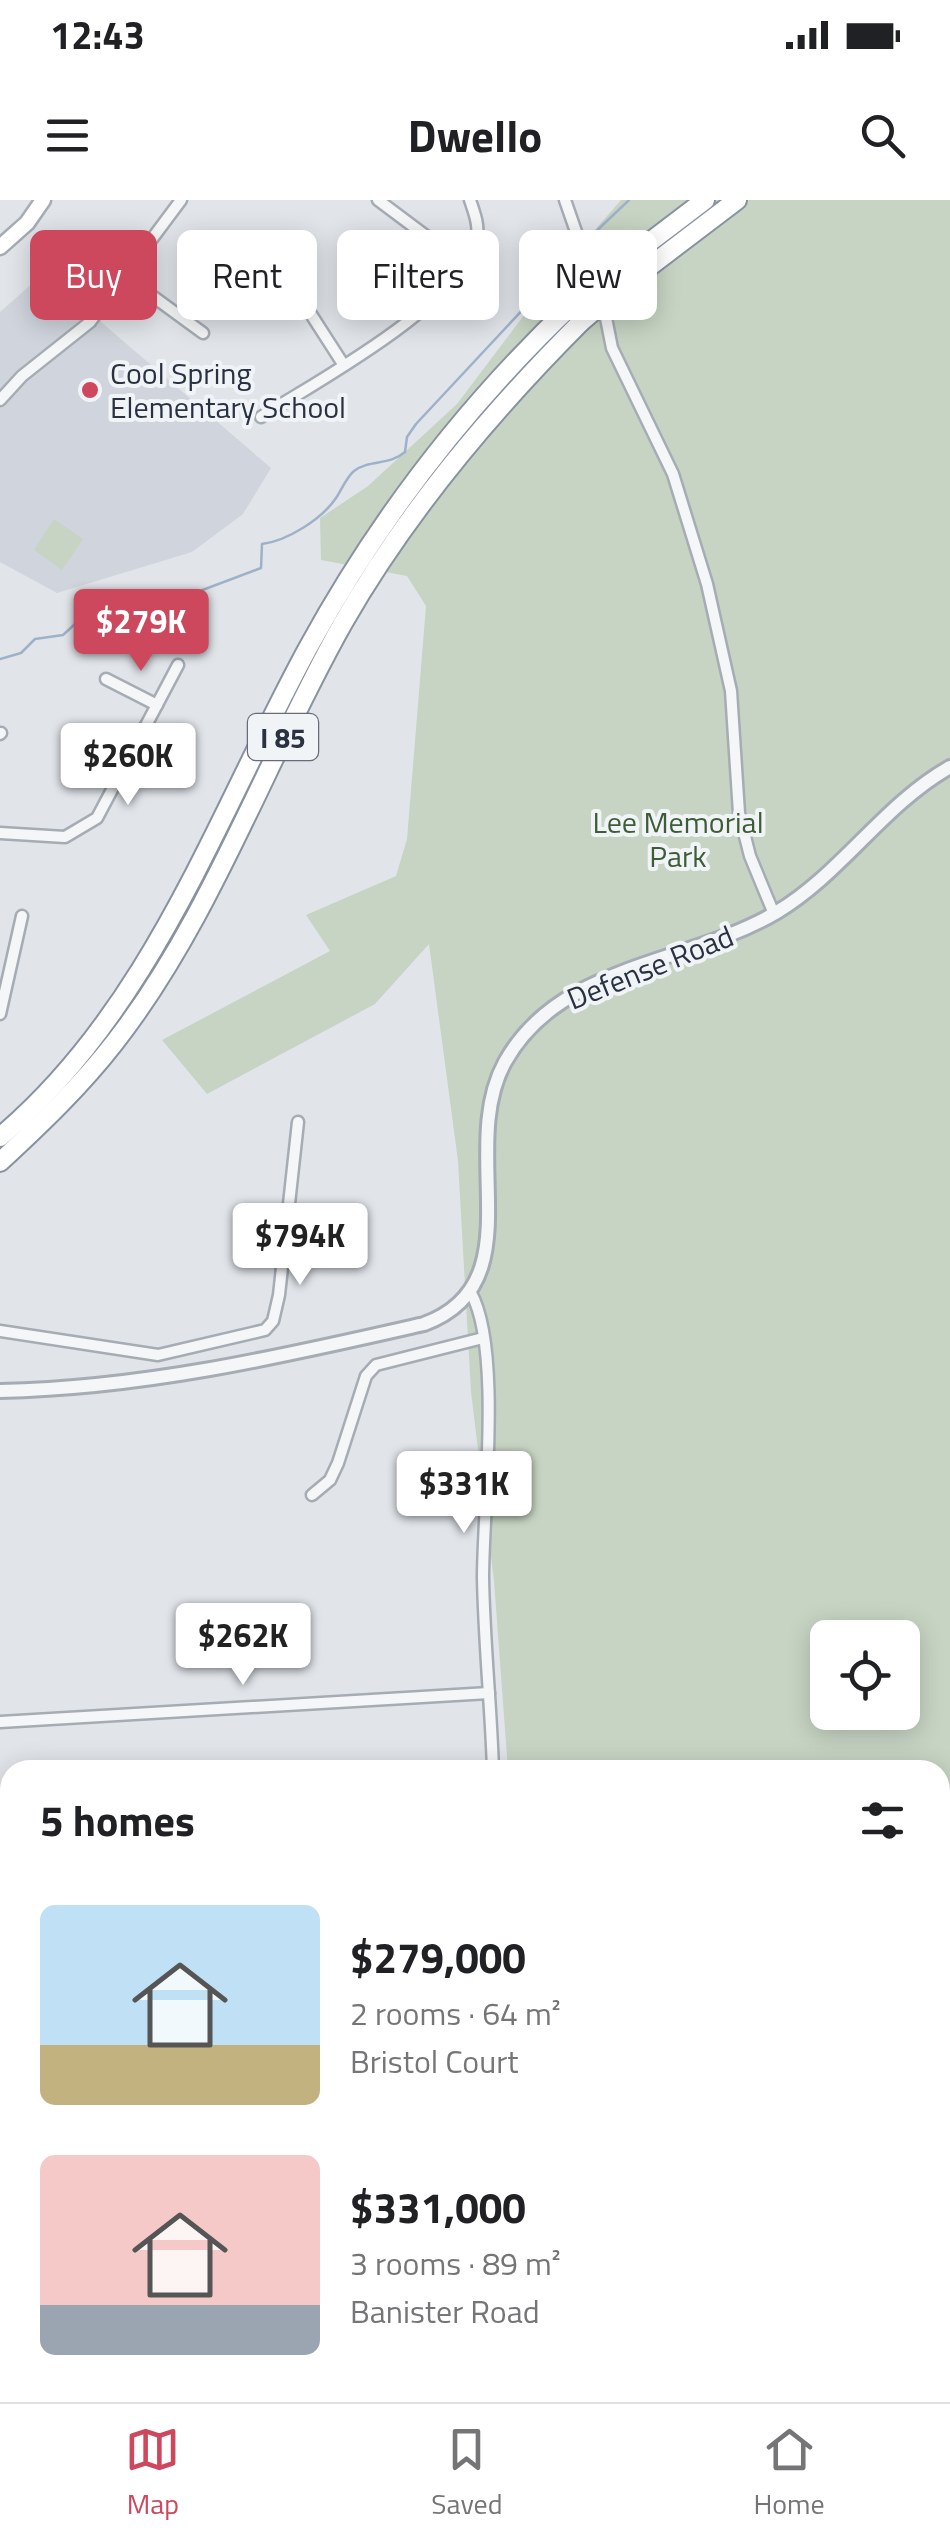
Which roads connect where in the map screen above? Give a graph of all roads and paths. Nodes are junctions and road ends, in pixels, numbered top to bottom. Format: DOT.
graph roads {
  1 [pos="43,200"];
  2 [pos="181,200"];
  3 [pos="378,200"];
  4 [pos="470,200"];
  5 [pos="565,200"];
  6 [pos="704,200"];
  7 [pos="737,200"];
  8 [pos="418,230"];
  9 [pos="478,230"];
  10 [pos="157,232"];
  11 [pos="0,247"];
  12 [pos="157,300"];
  13 [pos="91,320"];
  14 [pos="315,320"];
  15 [pos="411,320"];
  16 [pos="203,333"];
  17 [pos="343,364"];
  18 [pos="0,400"];
  19 [pos="262,417"];
  20 [pos="178,665"];
  21 [pos="106,679"];
  22 [pos="157,705"];
  23 [pos="950,766"];
  24 [pos="0,833"];
  25 [pos="774,914"];
  26 [pos="22,916"];
  27 [pos="0,1014"];
  28 [pos="298,1122"];
  29 [pos="0,1136"];
  30 [pos="0,1162"];
  31 [pos="471,1293"];
  32 [pos="0,1331"];
  33 [pos="483,1338"];
  34 [pos="173,1354"];
  35 [pos="175,1378"];
  36 [pos="0,1391"];
  37 [pos="312,1495"];
  38 [pos="489,1693"];
  39 [pos="0,1722"];
  40 [pos="492,1760"];
  1 -- 11 [label="main road"];
  2 -- 10 [label="street"];
  3 -- 8 [label="street"];
  4 -- 9 [label="street"];
  5 -- 25 [label="street"];
  6 -- 29 [label="highway, I 85, bridge"];
  7 -- 30 [label="highway, I 85, bridge"];
  12 -- 16 [label="street"];
  13 -- 18 [label="street"];
  14 -- 17 [label="street"];
  15 -- 17 [label="street"];
  17 -- 19 [label="street"];
  20 -- 22 [label="street"];
  21 -- 22 [label="street"];
  22 -- 24 [label="street"];
  23 -- 25 [label="street, Defense Road"];
  25 -- 31 [label="street, Defense Road"];
  26 -- 27 [label="street"];
  28 -- 34 [label="street"];
  31 -- 33 [label="street"];
  31 -- 35 [label="street"];
  32 -- 34 [label="street"];
  33 -- 37 [label="street"];
  33 -- 38 [label="street"];
  34 -- 35 [label="street"];
  35 -- 36 [label="street"];
  38 -- 39 [label="street"];
  38 -- 40 [label="street"];
}
